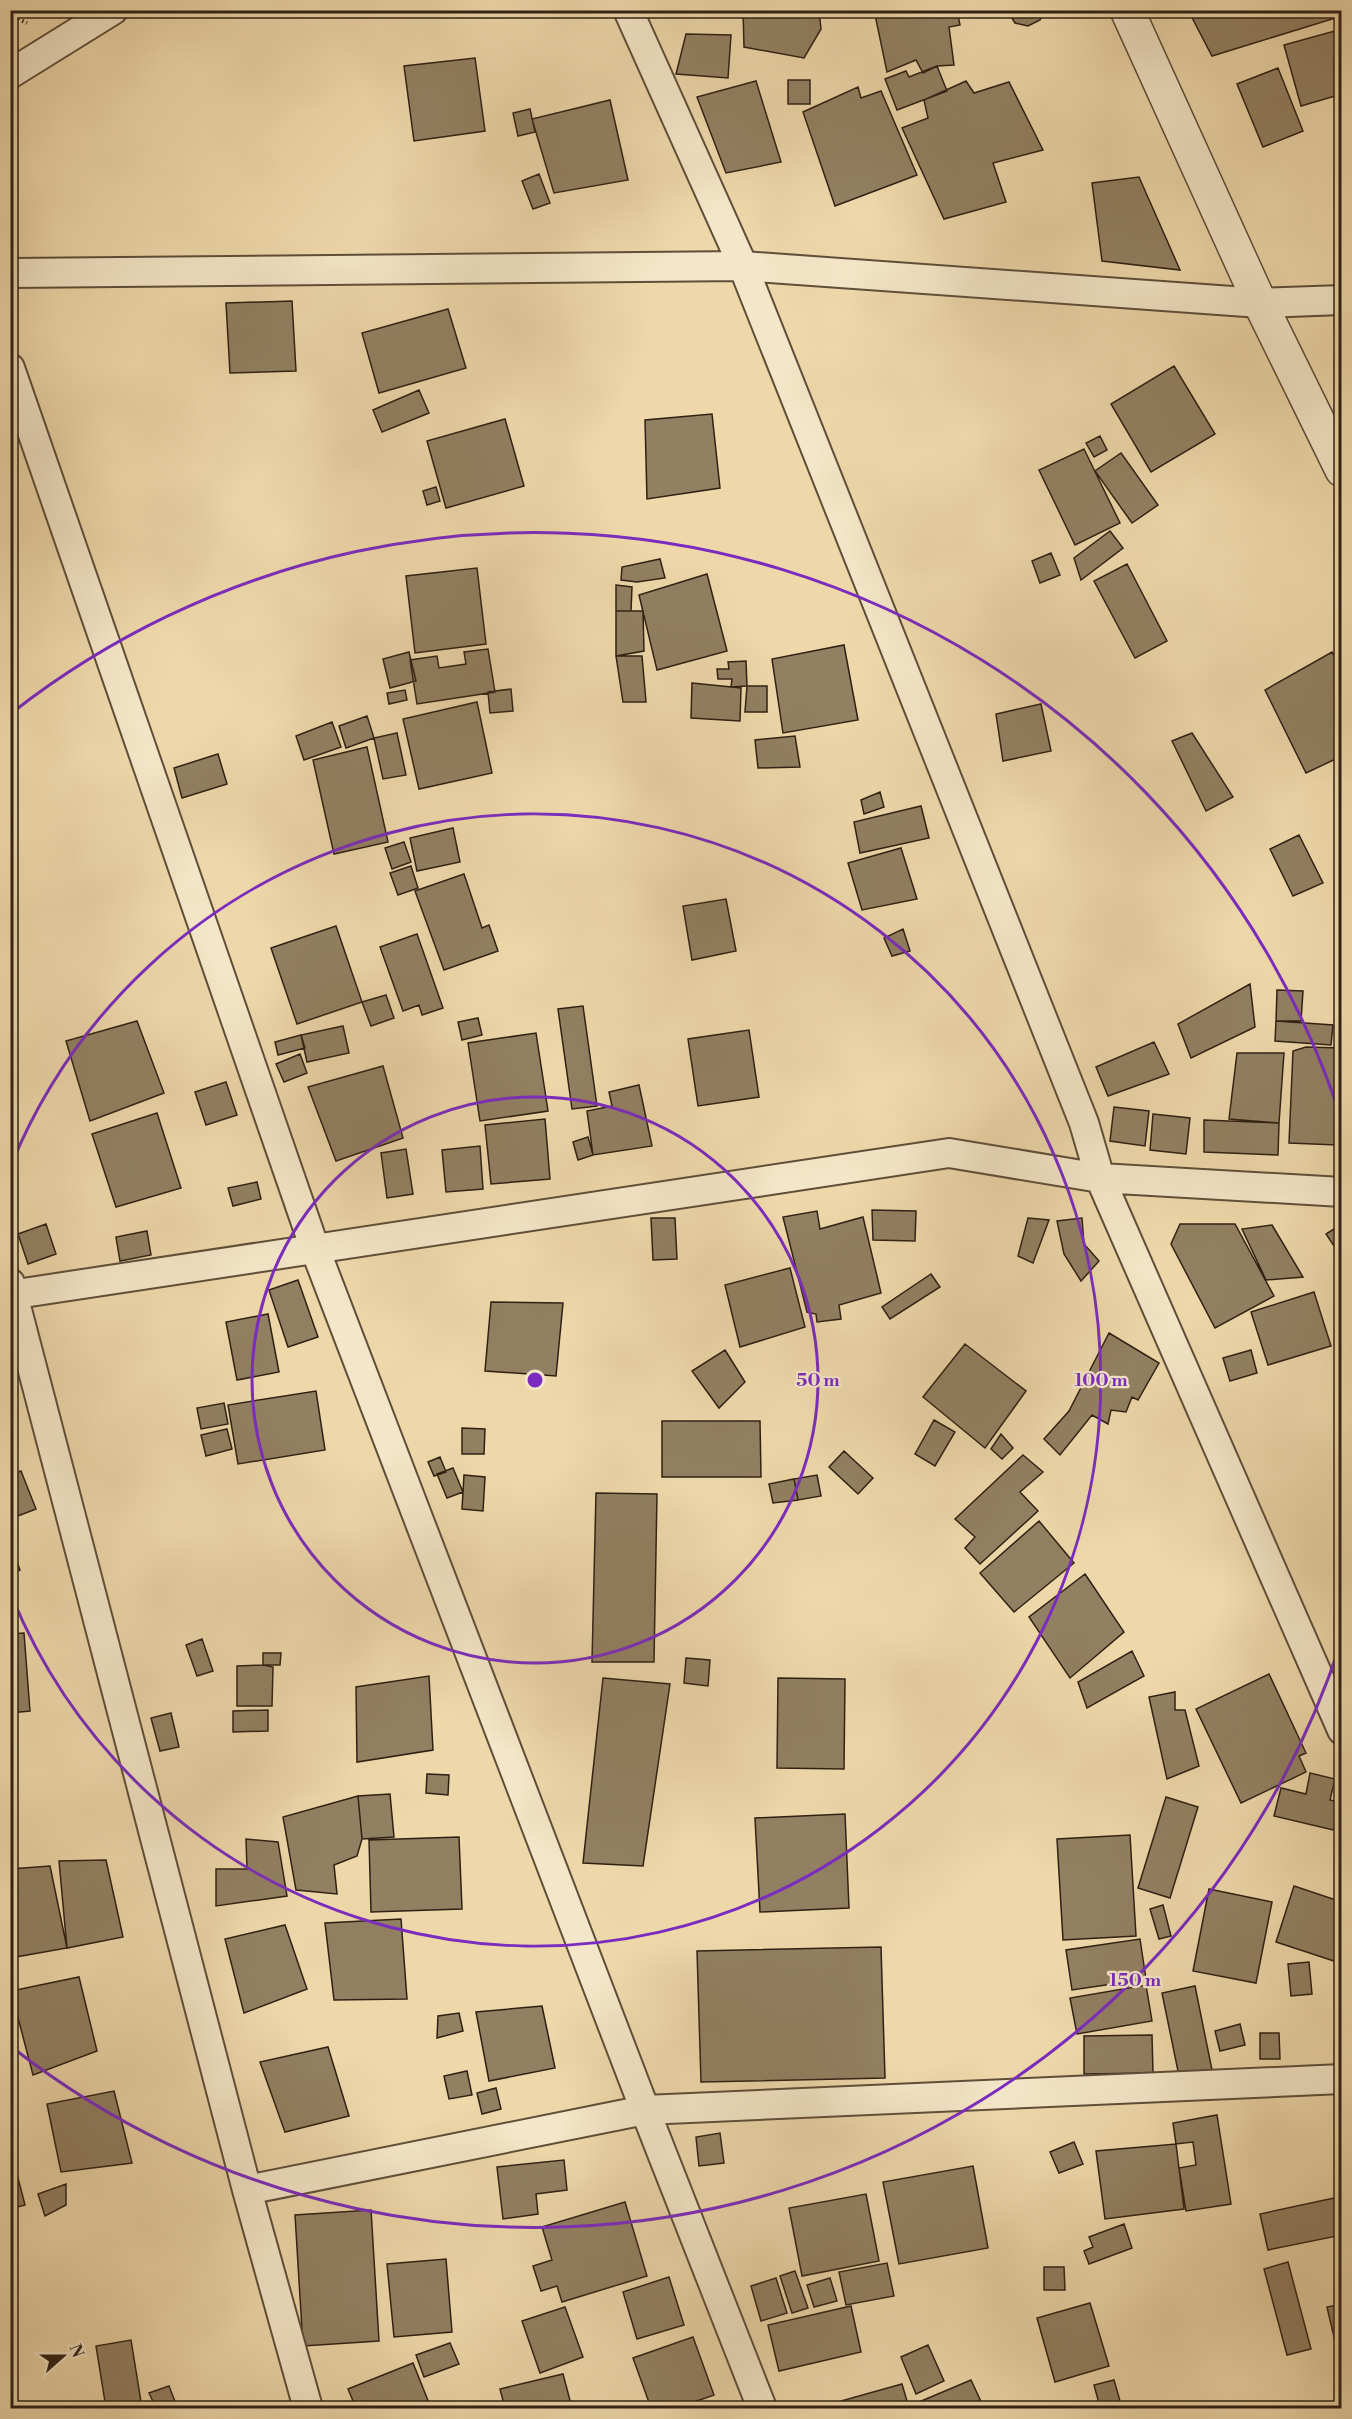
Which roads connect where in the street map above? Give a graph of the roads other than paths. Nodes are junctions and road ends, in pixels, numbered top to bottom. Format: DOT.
graph roads {
  1 [pos="113,10"];
  2 [pos="628,10"];
  3 [pos="1127,10"];
  4 [pos="10,74"];
  5 [pos="743,266"];
  6 [pos="10,273"];
  7 [pos="1341,300"];
  8 [pos="1260,303"];
  9 [pos="10,368"];
  10 [pos="1341,470"];
  11 [pos="1100,1178"];
  12 [pos="1341,1192"];
  13 [pos="315,1249"];
  14 [pos="12,1291"];
  15 [pos="1341,1730"];
  16 [pos="1341,2079"];
  17 [pos="645,2110"];
  18 [pos="247,2190"];
  19 [pos="308,2409"];
  20 [pos="762,2409"];
  1 -- 4 [label="street"];
  2 -- 5 [label="street"];
  3 -- 8 [label="street"];
  5 -- 6 [label="street"];
  5 -- 8 [label="street"];
  5 -- 11 [label="street"];
  7 -- 8 [label="street"];
  8 -- 10 [label="street"];
  9 -- 13 [label="street"];
  11 -- 12 [label="street"];
  11 -- 13 [label="street"];
  11 -- 15 [label="street"];
  13 -- 14 [label="street"];
  13 -- 17 [label="street"];
  14 -- 18 [label="street"];
  16 -- 17 [label="street"];
  17 -- 18 [label="street"];
  17 -- 20 [label="street"];
  18 -- 19 [label="street"];
}
